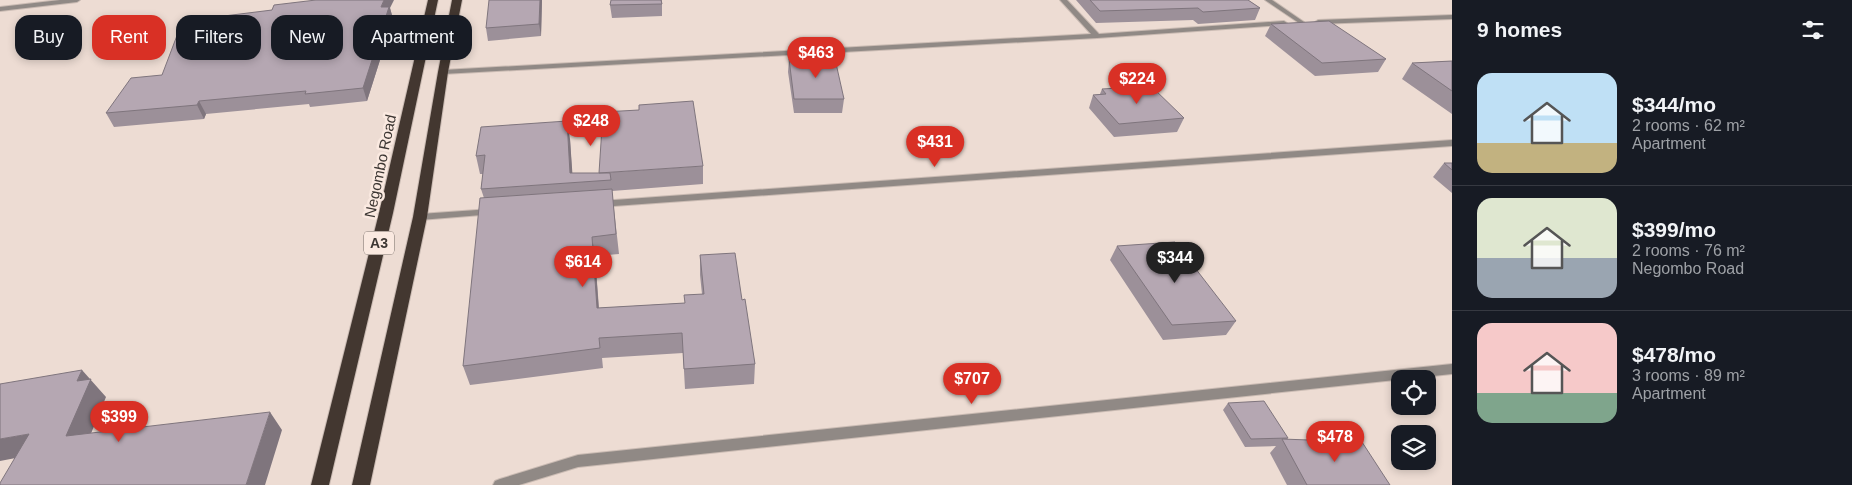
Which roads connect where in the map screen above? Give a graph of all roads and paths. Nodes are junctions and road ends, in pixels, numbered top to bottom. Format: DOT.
graph roads {
  1 [pos="77,0"];
  2 [pos="433,0"];
  3 [pos="457,0"];
  4 [pos="1063,0"];
  5 [pos="1268,0"];
  6 [pos="0,9"];
  7 [pos="1452,16"];
  8 [pos="1301,22"];
  9 [pos="1097,36"];
  10 [pos="443,72"];
  11 [pos="1452,143"];
  12 [pos="589,205"];
  13 [pos="499,211"];
  14 [pos="420,217"];
  15 [pos="1452,369"];
  16 [pos="320,485"];
  17 [pos="361,485"];
  18 [pos="500,485"];
  1 -- 6 [label="street"];
  2 -- 16 [label="highway, Negombo Road / A3"];
  3 -- 10 [label="highway, A3"];
  4 -- 9 [label="street"];
  5 -- 8 [label="street"];
  7 -- 8 [label="street"];
  8 -- 9 [label="street"];
  9 -- 10 [label="street"];
  10 -- 14 [label="highway, A3"];
  11 -- 12 [label="street"];
  13 -- 14 [label="street"];
  14 -- 17 [label="highway, A3"];
  15 -- 18 [label="street"];
}
